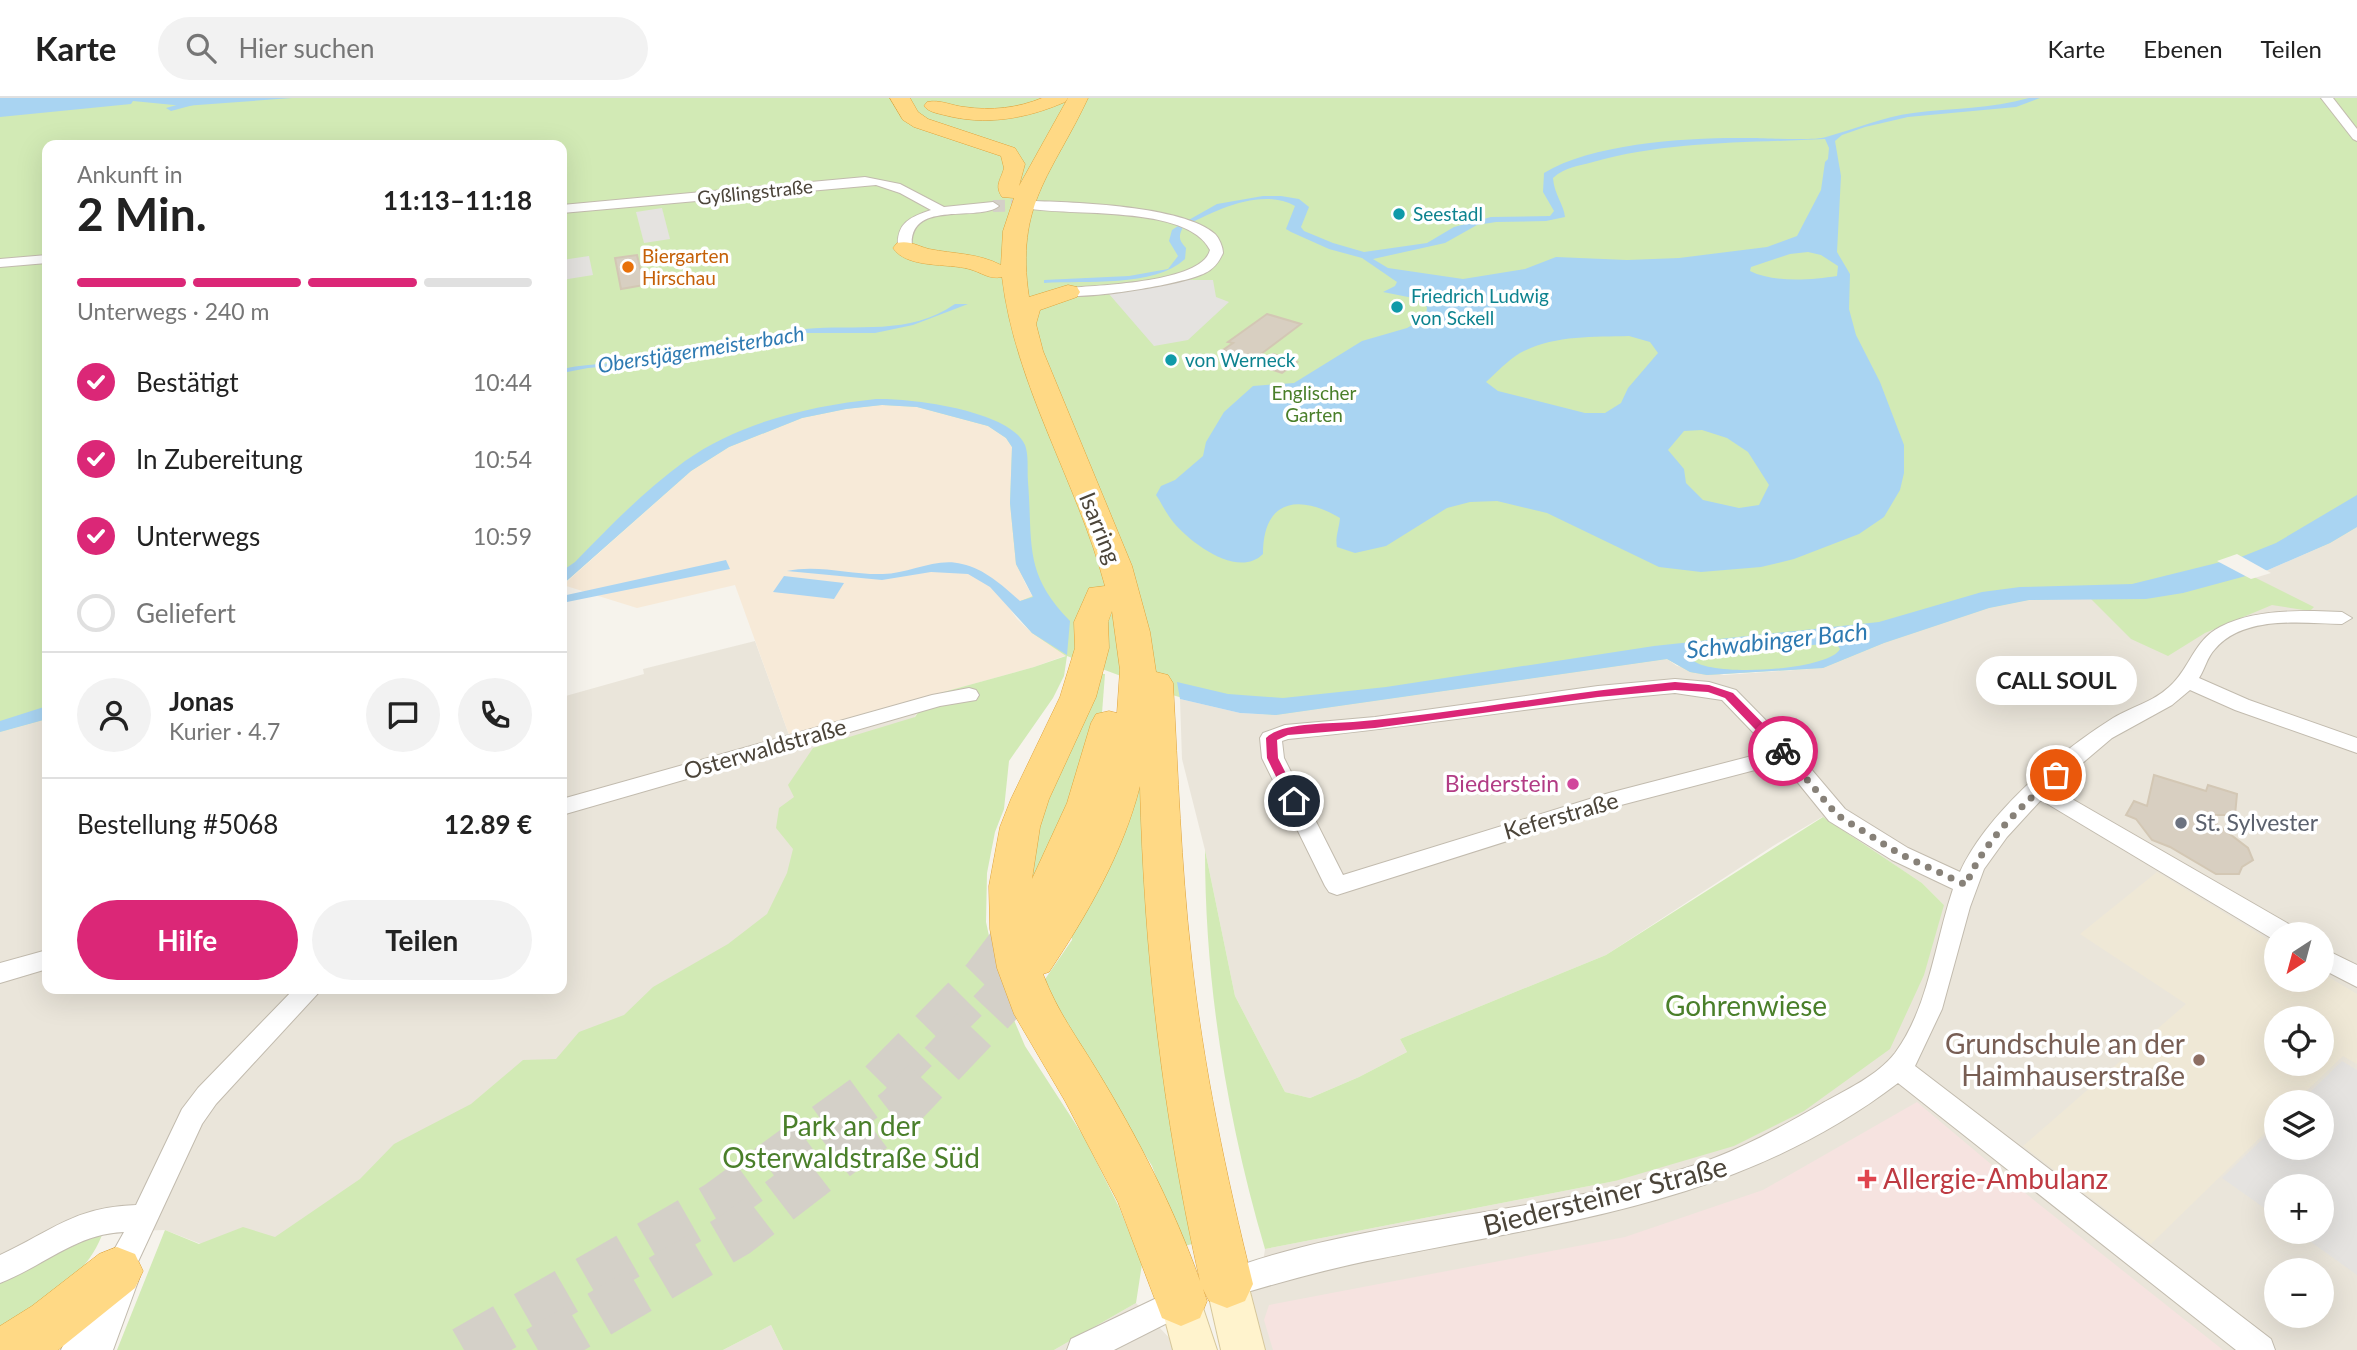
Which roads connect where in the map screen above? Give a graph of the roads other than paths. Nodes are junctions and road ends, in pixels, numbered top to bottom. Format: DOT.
graph roads {
  1 [pos="900,98"];
  2 [pos="922,98"];
  3 [pos="1058,98"];
  4 [pos="1066,98"];
  5 [pos="1078,98"];
  6 [pos="2327,98"];
  7 [pos="2357,137"];
  8 [pos="1001,199"];
  9 [pos="1031,205"];
  10 [pos="567,209"];
  11 [pos="940,210"];
  12 [pos="996,237"];
  13 [pos="905,248"];
  14 [pos="42,259"];
  15 [pos="957,259"];
  16 [pos="0,263"];
  17 [pos="1003,284"];
  18 [pos="1068,292"];
  19 [pos="1023,324"];
  20 [pos="1111,587"];
  21 [pos="2352,618"];
  22 [pos="2187,681"];
  23 [pos="969,695"];
  24 [pos="2357,746"];
  25 [pos="1787,755"];
  26 [pos="2040,790"];
  27 [pos="567,806"];
  28 [pos="1966,885"];
  29 [pos="2266,922"];
  30 [pos="1027,924"];
  31 [pos="1034,960"];
  32 [pos="42,961"];
  33 [pos="2334,964"];
  34 [pos="0,973"];
  35 [pos="2357,978"];
  36 [pos="304,994"];
  37 [pos="1898,1067"];
  38 [pos="132,1244"];
  39 [pos="0,1269"];
  40 [pos="1227,1284"];
  41 [pos="1181,1300"];
  42 [pos="11,1350"];
  43 [pos="76,1350"];
  44 [pos="98,1350"];
  45 [pos="1082,1350"];
  46 [pos="1195,1350"];
  47 [pos="1243,1350"];
  48 [pos="2260,1350"];
  1 -- 8 [label="highway"];
  2 -- 3 [label="highway"];
  4 -- 8 [label="highway, Isarring"];
  5 -- 17 [label="highway, Isarring"];
  6 -- 7 [label="street"];
  8 -- 11 [label="street"];
  8 -- 12 [label="highway, Isarring"];
  9 -- 18 [label="street"];
  10 -- 11 [label="street, Gyßlingstraße"];
  11 -- 13 [label="street"];
  12 -- 15 [label="highway"];
  12 -- 17 [label="highway, Isarring"];
  13 -- 15 [label="highway"];
  14 -- 16 [label="street"];
  15 -- 17 [label="highway"];
  17 -- 18 [label="highway"];
  17 -- 19 [label="highway, Isarring"];
  17 -- 20 [label="highway, Isarring"];
  18 -- 19 [label="highway"];
  19 -- 20 [label="highway, Isarring"];
  20 -- 30 [label="highway, Isarring"];
  20 -- 31 [label="highway, Isarring"];
  20 -- 40 [label="highway"];
  20 -- 41 [label="highway"];
  21 -- 22 [label="street, Biedersteiner Straße"];
  22 -- 24 [label="street"];
  22 -- 26 [label="street, Biedersteiner Straße"];
  23 -- 27 [label="street, Osterwaldstraße"];
  25 -- 25 [label="street, Keferstraße"];
  25 -- 28 [label="street"];
  26 -- 28 [label="street, Biedersteiner Straße"];
  26 -- 29 [label="street"];
  28 -- 37 [label="street, Biedersteiner Straße"];
  32 -- 34 [label="street"];
  33 -- 35 [label="street"];
  36 -- 38 [label="street"];
  37 -- 40 [label="street, Biedersteiner Straße"];
  37 -- 48 [label="street"];
  38 -- 39 [label="street"];
  38 -- 42 [label="highway"];
  38 -- 43 [label="street"];
  38 -- 44 [label="street"];
  40 -- 41 [label="street, Biedersteiner Straße"];
  40 -- 47 [label="main road"];
  41 -- 45 [label="street, Biedersteiner Straße"];
  41 -- 46 [label="main road"];
}
